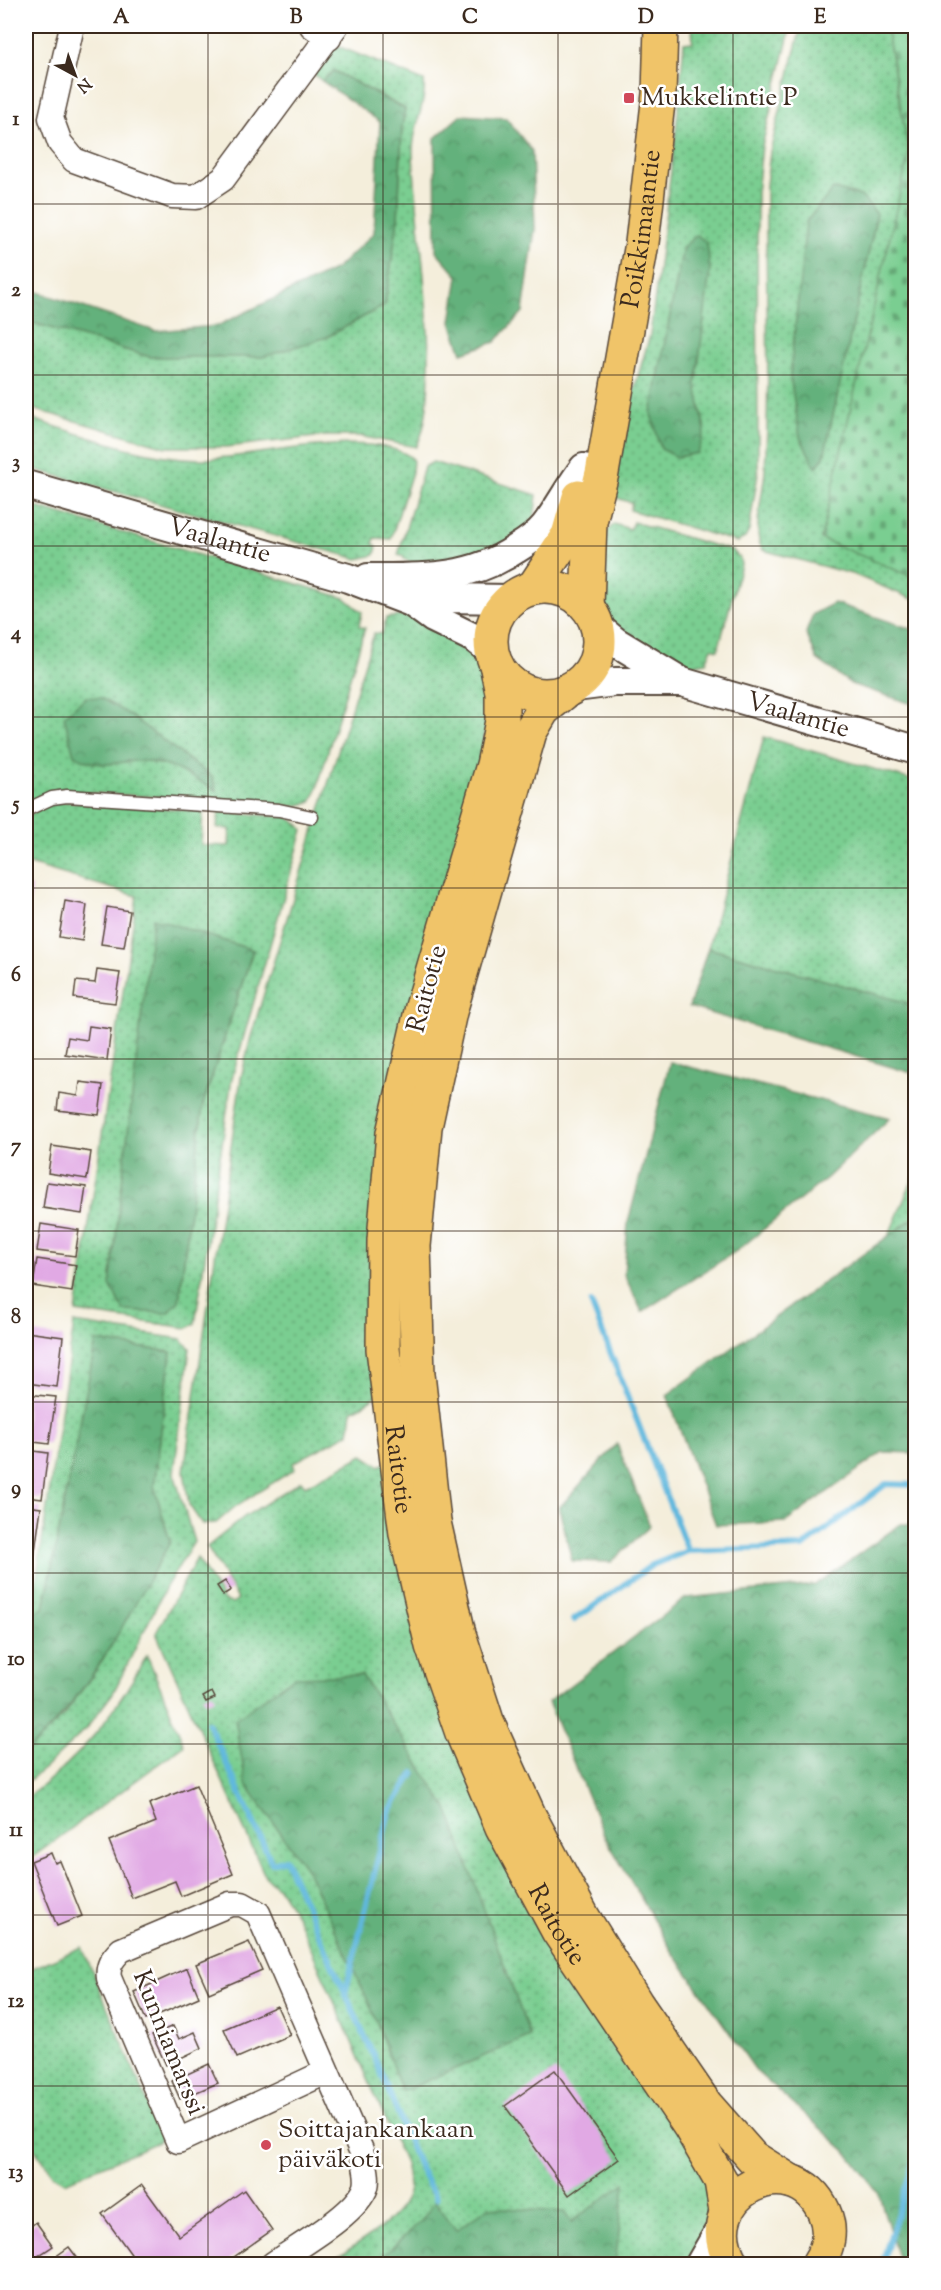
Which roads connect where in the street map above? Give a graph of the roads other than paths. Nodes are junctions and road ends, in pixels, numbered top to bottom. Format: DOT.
graph roads {
  1 [pos="72,26"];
  2 [pos="661,26"];
  3 [pos="326,30"];
  4 [pos="26,485"];
  5 [pos="567,534"];
  6 [pos="415,590"];
  7 [pos="521,594"];
  8 [pos="593,617"];
  9 [pos="494,657"];
  10 [pos="682,682"];
  11 [pos="570,690"];
  12 [pos="915,750"];
  13 [pos="26,810"];
  14 [pos="312,817"];
  15 [pos="326,2072"];
  16 [pos="790,2181"];
  17 [pos="724,2218"];
  18 [pos="826,2257"];
  19 [pos="273,2265"];
  20 [pos="700,2265"];
  21 [pos="732,2265"];
  1 -- 3 [label="street"];
  2 -- 5 [label="main road, Poikkimaantie"];
  4 -- 6 [label="street, Vaalantie"];
  5 -- 6 [label="street"];
  5 -- 7 [label="main road, Poikkimaantie"];
  5 -- 8 [label="main road, Poikkimaantie"];
  6 -- 7 [label="street, Vaalantie"];
  6 -- 9 [label="street, Vaalantie"];
  7 -- 8 [label="main road"];
  7 -- 9 [label="main road"];
  8 -- 10 [label="street, Vaalantie"];
  8 -- 11 [label="main road"];
  9 -- 11 [label="main road"];
  9 -- 17 [label="main road, Raitotie"];
  10 -- 11 [label="street, Vaalantie"];
  10 -- 12 [label="street, Vaalantie"];
  11 -- 16 [label="main road, Raitotie"];
  13 -- 14 [label="lane"];
  15 -- 15 [label="street, Kunniamarssi"];
  15 -- 19 [label="street, Kunniamarssi"];
  16 -- 17 [label="main road"];
  16 -- 18 [label="main road, Raitotie"];
  17 -- 20 [label="street"];
  17 -- 21 [label="main road, Raitotie"];
}
